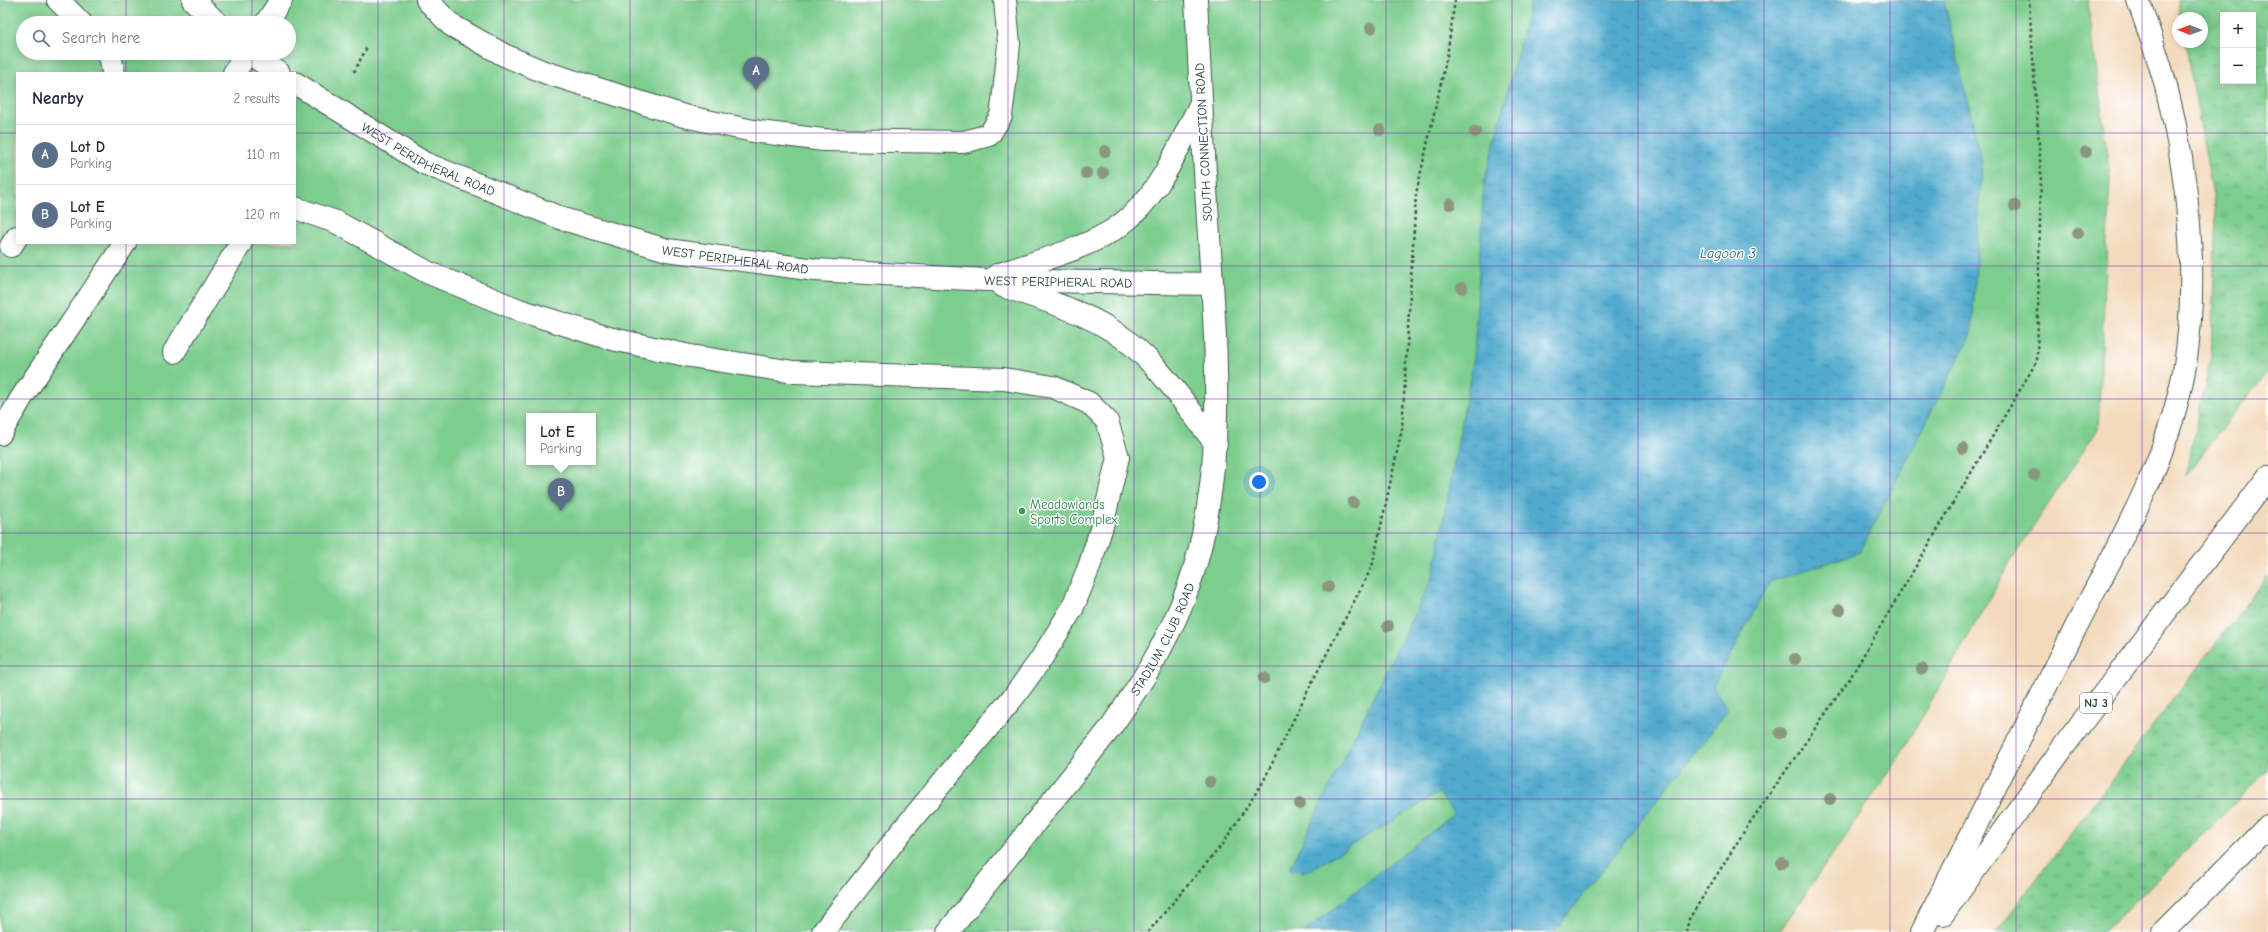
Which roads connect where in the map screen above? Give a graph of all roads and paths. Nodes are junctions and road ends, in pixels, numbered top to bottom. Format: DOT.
graph roads {
  1 [pos="58,0"];
  2 [pos="193,0"];
  3 [pos="281,0"];
  4 [pos="427,0"];
  5 [pos="1005,0"];
  6 [pos="1196,0"];
  7 [pos="1455,0"];
  8 [pos="2029,0"];
  9 [pos="2138,0"];
  10 [pos="74,16"];
  11 [pos="210,16"];
  12 [pos="271,16"];
  13 [pos="367,47"];
  14 [pos="111,60"];
  15 [pos="243,60"];
  16 [pos="259,60"];
  17 [pos="112,72"];
  18 [pos="235,72"];
  19 [pos="277,72"];
  20 [pos="354,72"];
  21 [pos="296,84"];
  22 [pos="1200,105"];
  23 [pos="296,208"];
  24 [pos="124,244"];
  25 [pos="240,244"];
  26 [pos="985,280"];
  27 [pos="1212,284"];
  28 [pos="174,352"];
  29 [pos="0,434"];
  30 [pos="1216,444"];
  31 [pos="2268,477"];
  32 [pos="2268,826"];
  33 [pos="823,932"];
  34 [pos="948,932"];
  35 [pos="1148,932"];
  36 [pos="1686,932"];
  37 [pos="1922,932"];
  38 [pos="1930,932"];
  39 [pos="2163,932"];
  1 -- 10 [label="main road"];
  2 -- 11 [label="main road"];
  3 -- 12 [label="main road"];
  4 -- 5 [label="main road"];
  6 -- 22 [label="main road, SOUTH CONNECTION ROAD"];
  7 -- 35 [label="path"];
  8 -- 36 [label="path"];
  9 -- 37 [label="main road"];
  13 -- 20 [label="path"];
  14 -- 17 [label="main road"];
  15 -- 18 [label="main road"];
  16 -- 19 [label="main road"];
  21 -- 26 [label="main road, WEST PERIPHERAL ROAD"];
  22 -- 26 [label="main road"];
  22 -- 27 [label="main road, SOUTH CONNECTION ROAD"];
  23 -- 33 [label="main road"];
  24 -- 29 [label="main road"];
  25 -- 28 [label="main road"];
  26 -- 27 [label="main road, WEST PERIPHERAL ROAD"];
  26 -- 30 [label="main road"];
  27 -- 30 [label="main road, STADIUM CLUB ROAD"];
  30 -- 34 [label="main road, STADIUM CLUB ROAD"];
  31 -- 38 [label="main road, NJ 3"];
  32 -- 39 [label="main road"];
}
